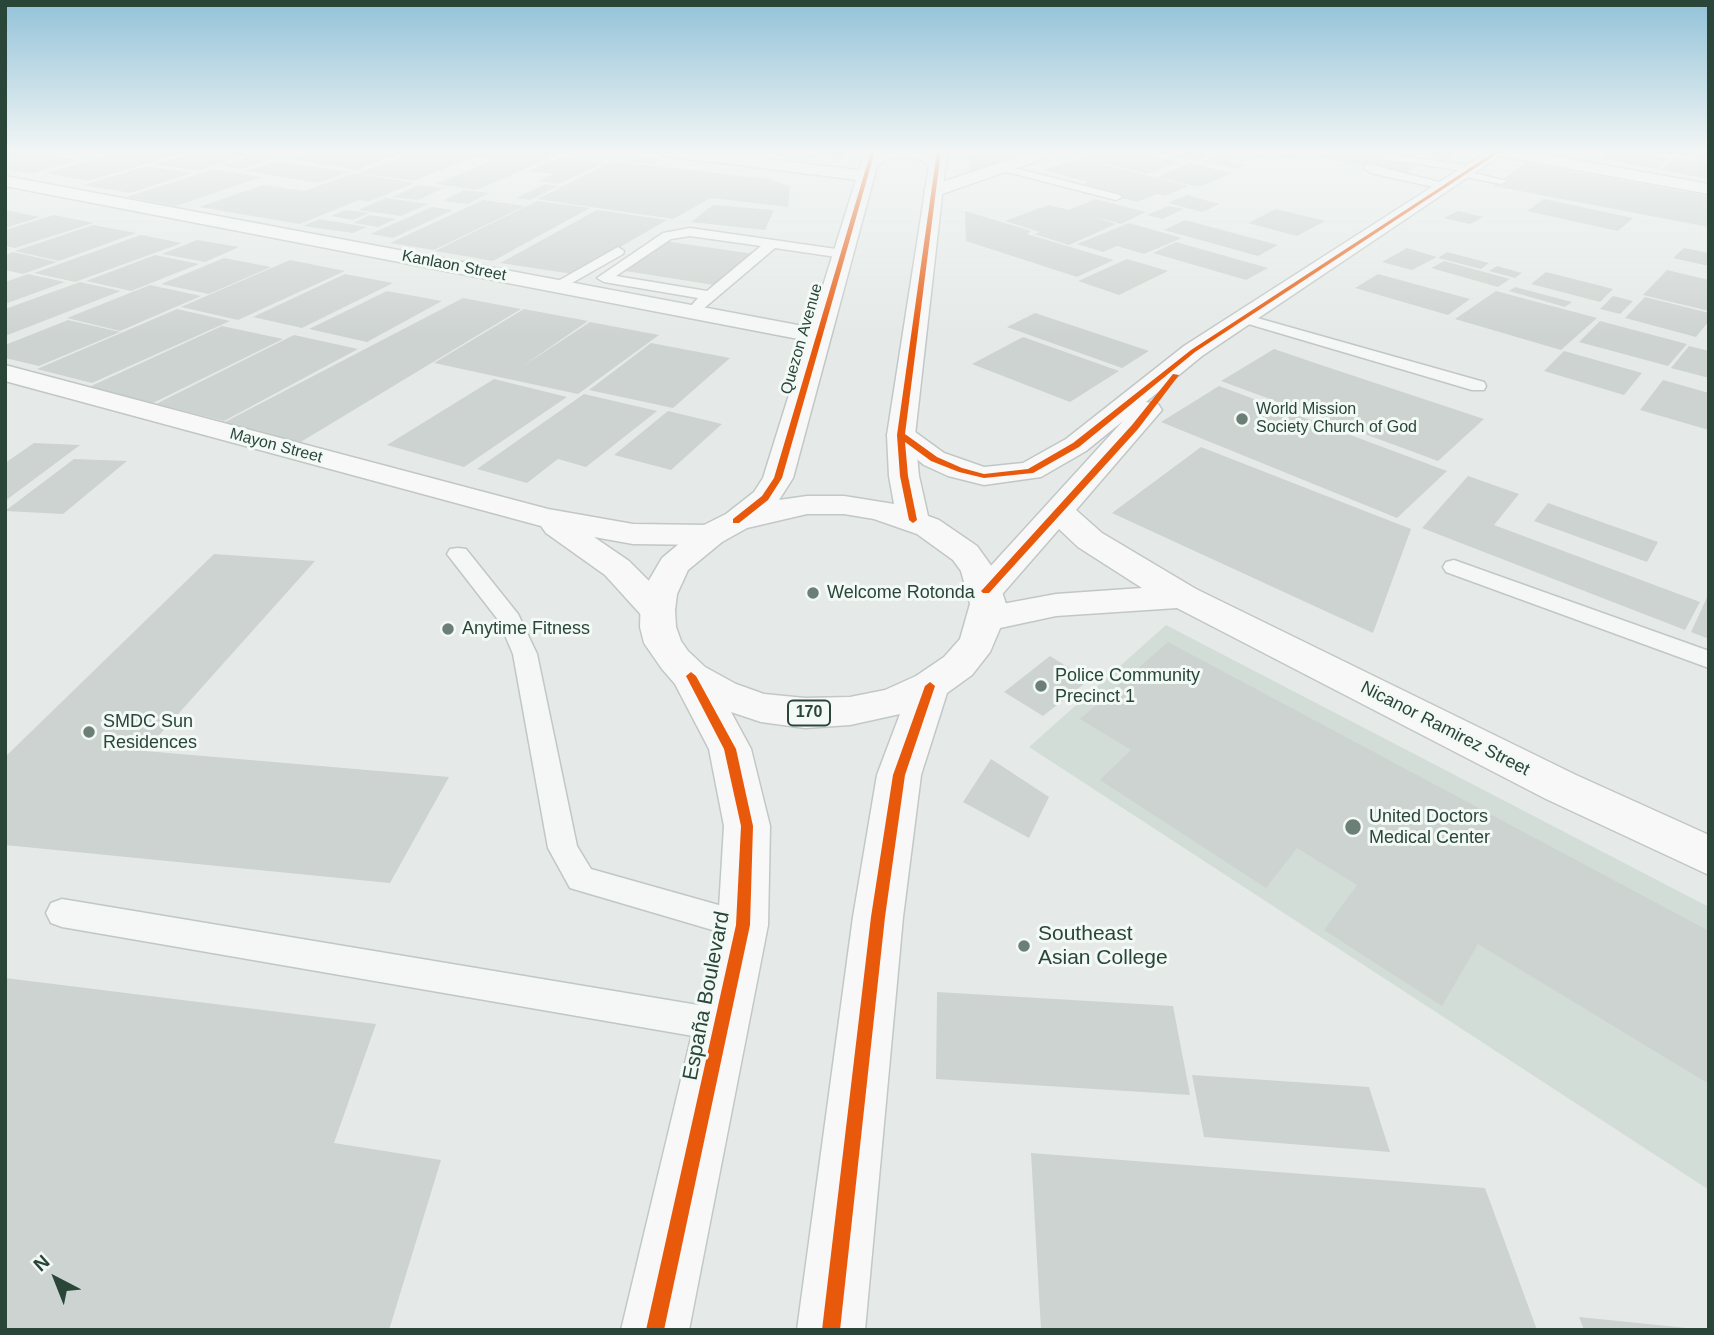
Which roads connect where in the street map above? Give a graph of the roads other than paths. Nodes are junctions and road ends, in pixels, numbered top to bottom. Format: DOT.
graph roads {
  1 [pos="177,213"];
  2 [pos="855,213"];
  3 [pos="930,213"];
  4 [pos="1406,213"];
  5 [pos="657,228"];
  6 [pos="773,243"];
  7 [pos="843,254"];
  8 [pos="558,285"];
  9 [pos="710,296"];
  10 [pos="692,311"];
  11 [pos="1243,318"];
  12 [pos="819,336"];
  13 [pos="1193,351"];
  14 [pos="5,373"];
  15 [pos="1478,386"];
  16 [pos="901,435"];
  17 [pos="1057,510"];
  18 [pos="546,518"];
  19 [pos="913,520"];
  20 [pos="723,528"];
  21 [pos="458,554"];
  22 [pos="1454,567"];
  23 [pos="1183,597"];
  24 [pos="986,605"];
  25 [pos="657,610"];
  26 [pos="1709,660"];
  27 [pos="691,676"];
  28 [pos="930,686"];
  29 [pos="1709,856"];
  30 [pos="62,913"];
  31 [pos="743,925"];
  32 [pos="722,1025"];
  33 [pos="655,1330"];
  34 [pos="831,1330"];
  1 -- 8 [label="street, Kanlaon Street"];
  2 -- 7 [label="main road, Quezon Avenue / 170"];
  3 -- 16 [label="main road"];
  4 -- 11 [label="main road"];
  5 -- 8 [label="lane"];
  6 -- 7 [label="lane"];
  6 -- 9 [label="lane"];
  6 -- 9 [label="lane"];
  7 -- 12 [label="main road, Quezon Avenue / 170"];
  8 -- 10 [label="street, Kanlaon Street"];
  9 -- 10 [label="lane"];
  10 -- 12 [label="street, Kanlaon Street"];
  11 -- 13 [label="main road"];
  11 -- 15 [label="lane"];
  12 -- 20 [label="main road, Quezon Avenue / 170"];
  13 -- 16 [label="main road"];
  13 -- 17 [label="main road"];
  14 -- 18 [label="main road, Mayon Street"];
  16 -- 19 [label="main road"];
  17 -- 23 [label="main road, Nicanor Ramirez Street"];
  17 -- 24 [label="main road"];
  18 -- 20 [label="main road, Mayon Street"];
  18 -- 25 [label="main road, Mayon Street"];
  19 -- 20 [label="main road, 170"];
  19 -- 24 [label="main road, 170"];
  20 -- 25 [label="main road, 170"];
  21 -- 31 [label="lane"];
  22 -- 26 [label="lane"];
  23 -- 24 [label="main road"];
  23 -- 29 [label="main road, Nicanor Ramirez Street"];
  24 -- 28 [label="main road, 170"];
  25 -- 27 [label="main road, 170"];
  27 -- 28 [label="main road, 170"];
  27 -- 31 [label="main road, España Boulevard / 170"];
  28 -- 34 [label="main road"];
  30 -- 32 [label="lane"];
  31 -- 32 [label="main road, España Boulevard / 170"];
  32 -- 33 [label="main road, España Boulevard / 170"];
}
